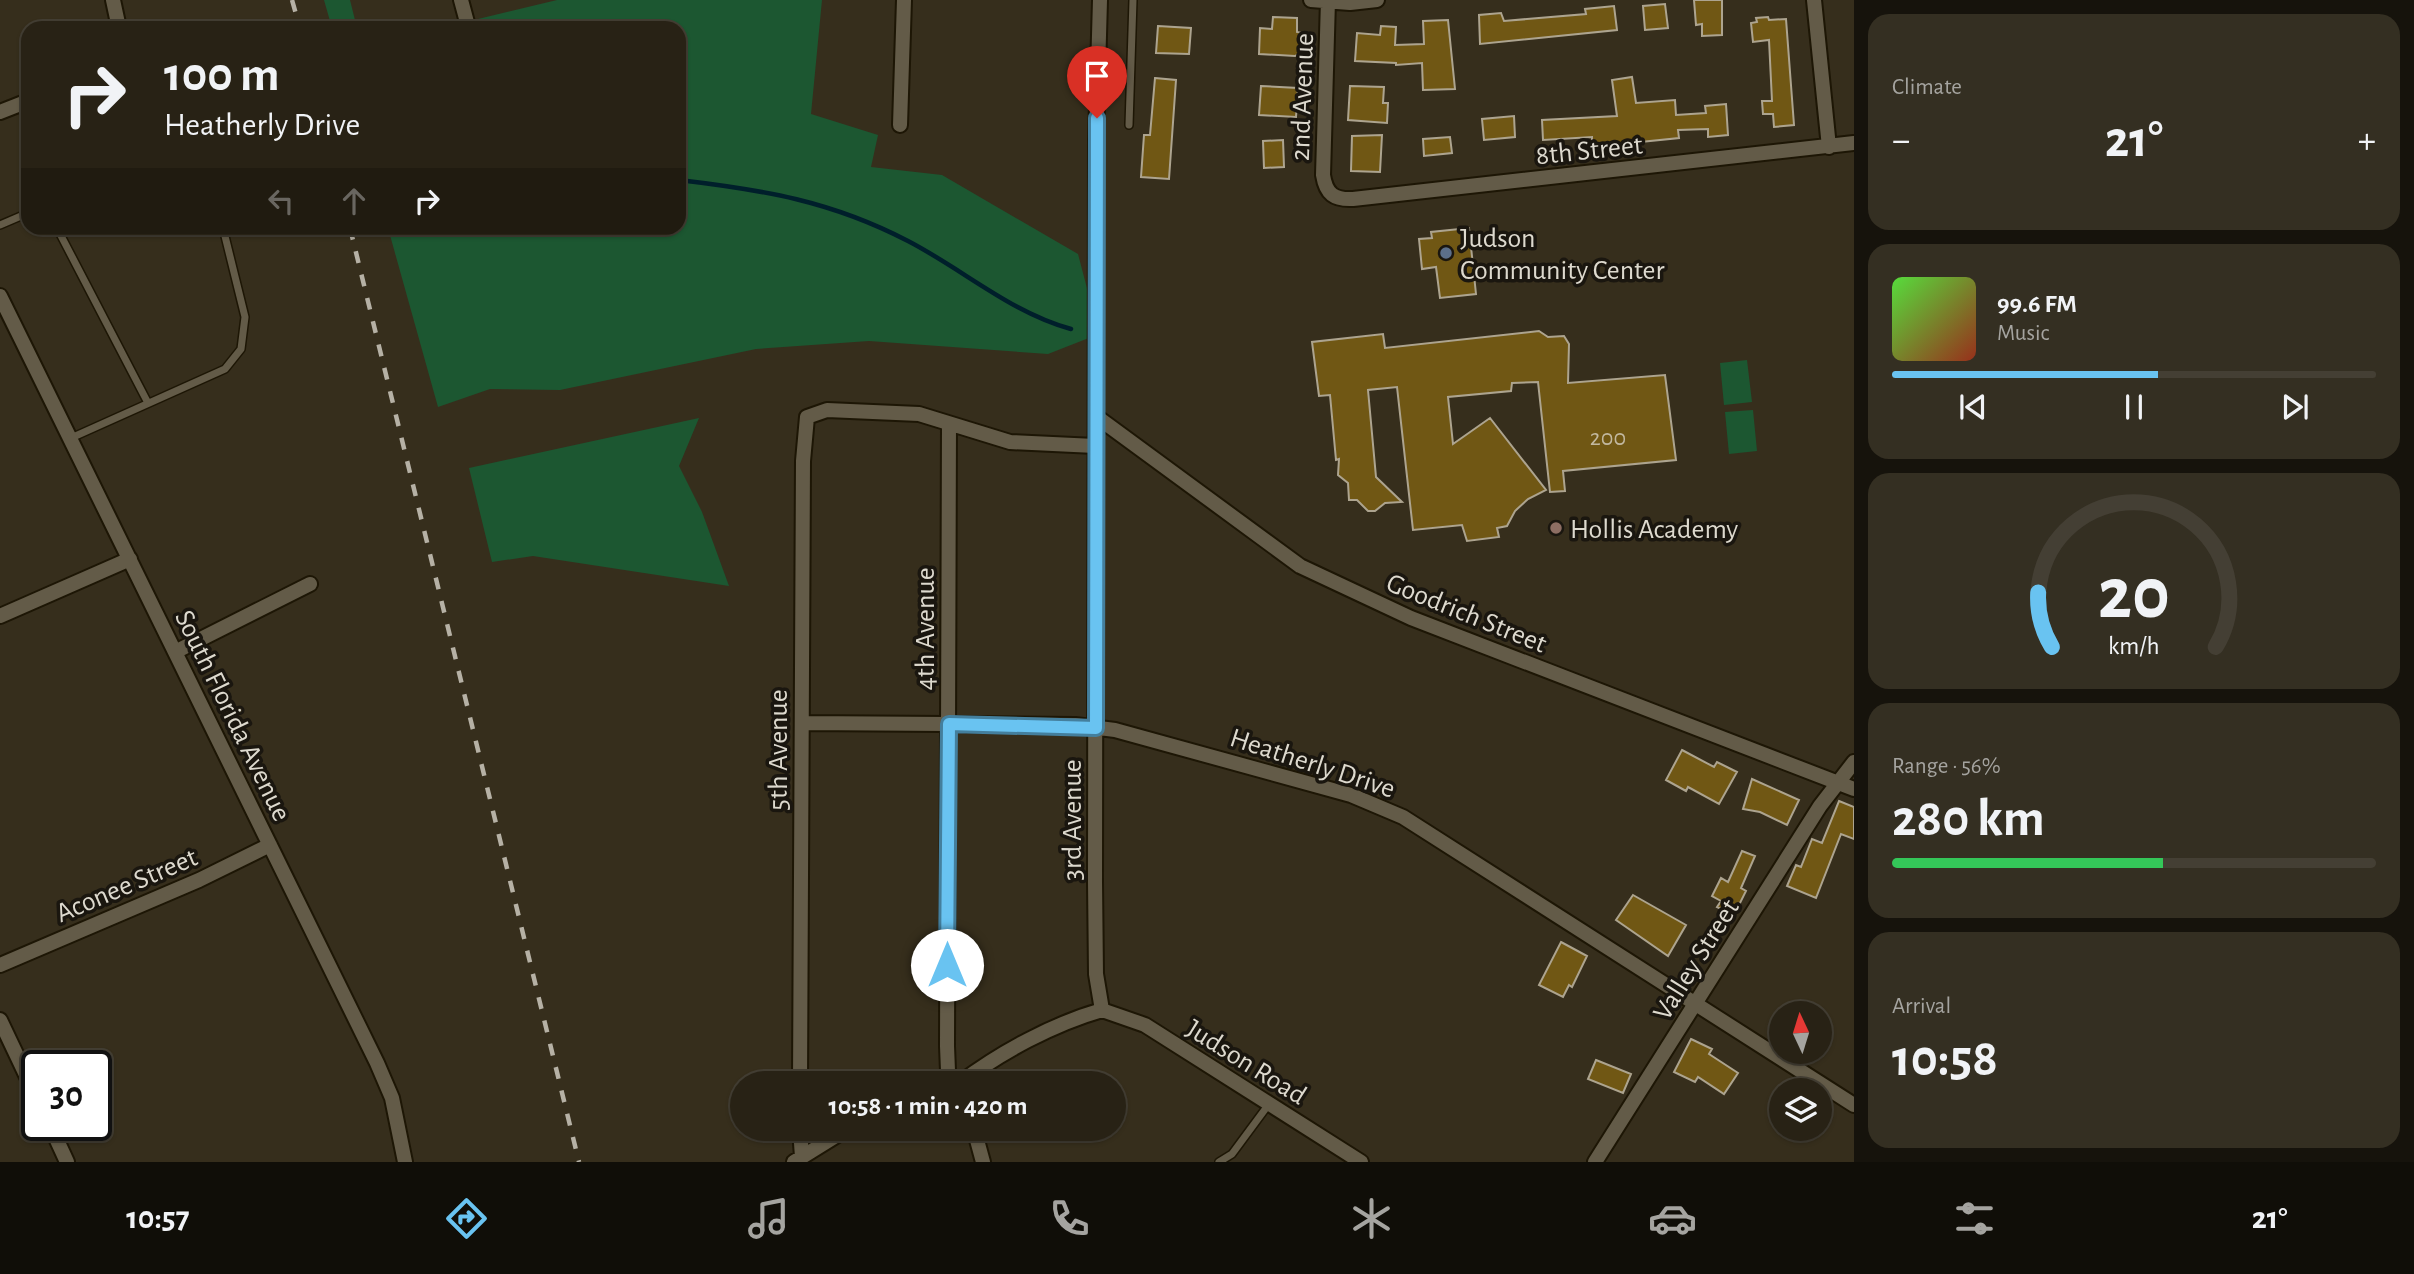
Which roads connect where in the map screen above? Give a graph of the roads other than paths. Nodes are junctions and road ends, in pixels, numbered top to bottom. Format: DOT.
graph roads {
  1 [pos="113,0"];
  2 [pos="461,0"];
  3 [pos="904,0"];
  4 [pos="1100,0"];
  5 [pos="1133,0"];
  6 [pos="1311,0"];
  7 [pos="1377,0"];
  8 [pos="1814,0"];
  9 [pos="1328,1"];
  10 [pos="118,21"];
  11 [pos="467,21"];
  12 [pos="21,104"];
  13 [pos="0,112"];
  14 [pos="900,125"];
  15 [pos="1129,125"];
  16 [pos="1854,143"];
  17 [pos="1829,147"];
  18 [pos="1330,194"];
  19 [pos="21,216"];
  20 [pos="0,225"];
  21 [pos="61,235"];
  22 [pos="225,235"];
  23 [pos="0,296"];
  24 [pos="148,403"];
  25 [pos="1097,417"];
  26 [pos="949,425"];
  27 [pos="71,438"];
  28 [pos="1095,446"];
  29 [pos="130,559"];
  30 [pos="310,584"];
  31 [pos="0,616"];
  32 [pos="175,652"];
  33 [pos="802,723"];
  34 [pos="949,724"];
  35 [pos="1096,728"];
  36 [pos="1854,762"];
  37 [pos="1838,783"];
  38 [pos="1854,789"];
  39 [pos="270,845"];
  40 [pos="0,965"];
  41 [pos="1698,1002"];
  42 [pos="1102,1010"];
  43 [pos="0,1020"];
  44 [pos="21,1064"];
  45 [pos="800,1071"];
  46 [pos="948,1071"];
  47 [pos="977,1071"];
  48 [pos="1269,1104"];
  49 [pos="1854,1105"];
  50 [pos="57,1141"];
  51 [pos="798,1141"];
  52 [pos="827,1141"];
  53 [pos="977,1141"];
  54 [pos="796,1160"];
  55 [pos="67,1162"];
  56 [pos="405,1162"];
  57 [pos="983,1162"];
  58 [pos="1219,1162"];
  59 [pos="1361,1162"];
  60 [pos="1595,1162"];
  1 -- 10 [label="street"];
  2 -- 11 [label="street"];
  3 -- 14 [label="street"];
  4 -- 25 [label="street, 3rd Avenue"];
  5 -- 15 [label="lane"];
  6 -- 9 [label="street"];
  7 -- 9 [label="street"];
  8 -- 17 [label="street"];
  9 -- 18 [label="street, 2nd Avenue"];
  12 -- 13 [label="street"];
  16 -- 17 [label="street, 8th Street"];
  17 -- 18 [label="street, 8th Street"];
  19 -- 20 [label="lane"];
  21 -- 24 [label="lane"];
  22 -- 24 [label="lane"];
  23 -- 27 [label="street, South Florida Avenue"];
  24 -- 27 [label="lane"];
  25 -- 28 [label="street, 3rd Avenue"];
  25 -- 37 [label="street, Goodrich Street"];
  26 -- 28 [label="street"];
  26 -- 33 [label="street, 5th Avenue"];
  26 -- 34 [label="street, 4th Avenue"];
  27 -- 29 [label="street, South Florida Avenue"];
  28 -- 35 [label="street, 3rd Avenue"];
  29 -- 31 [label="street"];
  29 -- 32 [label="street, South Florida Avenue"];
  30 -- 32 [label="street"];
  32 -- 39 [label="street, South Florida Avenue"];
  33 -- 34 [label="street, Heatherly Drive"];
  33 -- 45 [label="street, 5th Avenue"];
  34 -- 35 [label="street, Heatherly Drive"];
  34 -- 46 [label="street, 4th Avenue"];
  35 -- 41 [label="street, Heatherly Drive"];
  35 -- 42 [label="street, 3rd Avenue"];
  36 -- 37 [label="street, Valley Street"];
  37 -- 38 [label="street, Goodrich Street"];
  37 -- 41 [label="street, Valley Street"];
  39 -- 40 [label="street, Aconee Street"];
  39 -- 56 [label="street, South Florida Avenue"];
  41 -- 49 [label="street, Heatherly Drive"];
  41 -- 60 [label="street, Valley Street"];
  42 -- 47 [label="street"];
  42 -- 48 [label="street, Judson Road"];
  43 -- 44 [label="street"];
  48 -- 58 [label="lane"];
  48 -- 59 [label="street, Judson Road"];
  50 -- 55 [label="street"];
  51 -- 54 [label="street"];
  52 -- 54 [label="street"];
  53 -- 57 [label="street"];
}
